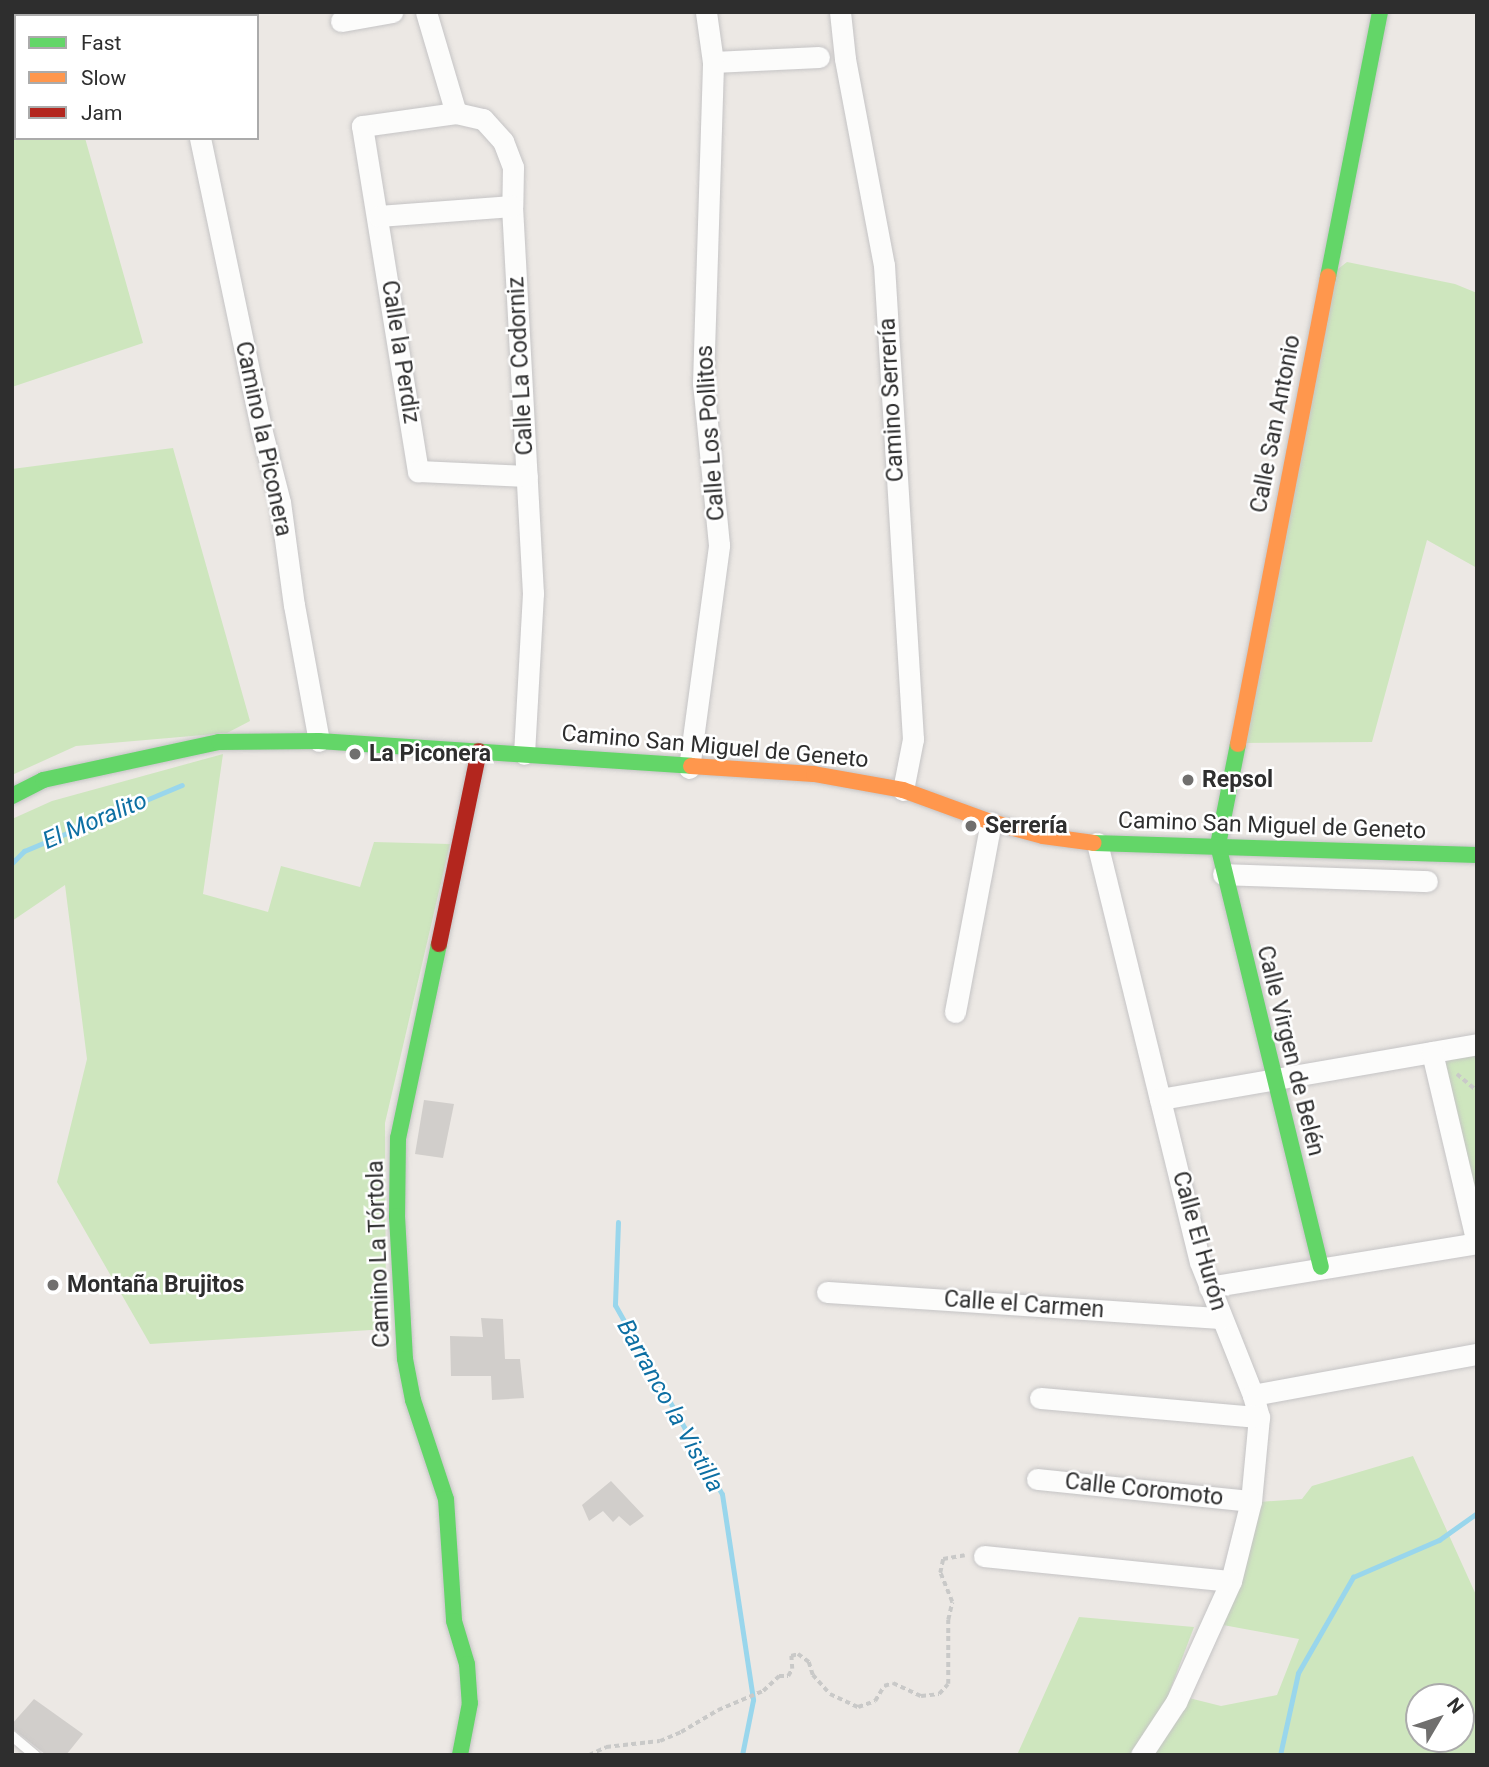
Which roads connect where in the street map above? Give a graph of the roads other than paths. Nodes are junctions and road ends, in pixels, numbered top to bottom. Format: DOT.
graph roads {
  1 [pos="392,12"];
  2 [pos="426,12"];
  3 [pos="706,12"];
  4 [pos="841,12"];
  5 [pos="1380,12"];
  6 [pos="341,20"];
  7 [pos="819,57"];
  8 [pos="713,62"];
  9 [pos="456,113"];
  10 [pos="200,140"];
  11 [pos="512,206"];
  12 [pos="379,216"];
  13 [pos="527,476"];
  14 [pos="320,741"];
  15 [pos="479,751"];
  16 [pos="524,754"];
  17 [pos="690,768"];
  18 [pos="903,790"];
  19 [pos="12,796"];
  20 [pos="991,822"];
  21 [pos="1097,843"];
  22 [pos="1218,845"];
  23 [pos="1477,855"];
  24 [pos="1223,874"];
  25 [pos="1427,881"];
  26 [pos="955,1012"];
  27 [pos="1477,1044"];
  28 [pos="1432,1052"];
  29 [pos="1274,1081"];
  30 [pos="1160,1099"];
  31 [pos="1477,1243"];
  32 [pos="1321,1267"];
  33 [pos="1209,1287"];
  34 [pos="827,1292"];
  35 [pos="1221,1318"];
  36 [pos="1477,1354"];
  37 [pos="1253,1395"];
  38 [pos="1041,1398"];
  39 [pos="1259,1417"];
  40 [pos="1037,1479"];
  41 [pos="1251,1501"];
  42 [pos="984,1556"];
  43 [pos="1231,1580"];
  44 [pos="12,1736"];
  45 [pos="35,1755"];
  46 [pos="460,1755"];
  47 [pos="1141,1755"];
  1 -- 6 [label="street"];
  2 -- 9 [label="street"];
  3 -- 8 [label="street, Calle Los Pollitos"];
  4 -- 18 [label="street, Camino Serrería"];
  5 -- 22 [label="street, Calle San Antonio"];
  7 -- 8 [label="street"];
  8 -- 17 [label="street, Calle Los Pollitos"];
  9 -- 11 [label="street, Calle La Codorniz"];
  9 -- 12 [label="street, Calle la Perdiz"];
  10 -- 14 [label="street, Camino la Piconera"];
  11 -- 12 [label="street"];
  11 -- 13 [label="street, Calle La Codorniz"];
  12 -- 13 [label="street, Calle la Perdiz"];
  13 -- 16 [label="street, Calle La Codorniz"];
  14 -- 15 [label="street, Camino San Miguel de Geneto"];
  14 -- 19 [label="street, Camino San Miguel de Geneto"];
  15 -- 16 [label="street, Camino San Miguel de Geneto"];
  15 -- 46 [label="street, Camino La Tórtola"];
  16 -- 17 [label="street, Camino San Miguel de Geneto"];
  17 -- 18 [label="street, Camino San Miguel de Geneto"];
  18 -- 20 [label="street, Camino San Miguel de Geneto"];
  20 -- 21 [label="street, Camino San Miguel de Geneto"];
  20 -- 26 [label="street"];
  21 -- 22 [label="street, Camino San Miguel de Geneto"];
  21 -- 30 [label="street, Calle El Hurón"];
  22 -- 23 [label="street, Camino San Miguel de Geneto"];
  22 -- 24 [label="street, Calle Virgen de Belén"];
  24 -- 25 [label="street"];
  24 -- 29 [label="street, Calle Virgen de Belén"];
  27 -- 28 [label="street"];
  28 -- 29 [label="street"];
  28 -- 31 [label="street"];
  29 -- 30 [label="street"];
  29 -- 32 [label="street, Calle Virgen de Belén"];
  30 -- 33 [label="street, Calle El Hurón"];
  31 -- 32 [label="street"];
  32 -- 33 [label="street"];
  33 -- 35 [label="street, Calle El Hurón"];
  34 -- 35 [label="street, Calle el Carmen"];
  35 -- 37 [label="street, Calle El Hurón"];
  36 -- 37 [label="street"];
  37 -- 39 [label="street, Calle El Hurón"];
  38 -- 39 [label="street"];
  39 -- 41 [label="street, Calle El Hurón"];
  40 -- 41 [label="street, Calle Coromoto"];
  41 -- 43 [label="street, Calle El Hurón"];
  42 -- 43 [label="street"];
  43 -- 47 [label="street, Calle El Hurón"];
  44 -- 45 [label="lane"];
}
